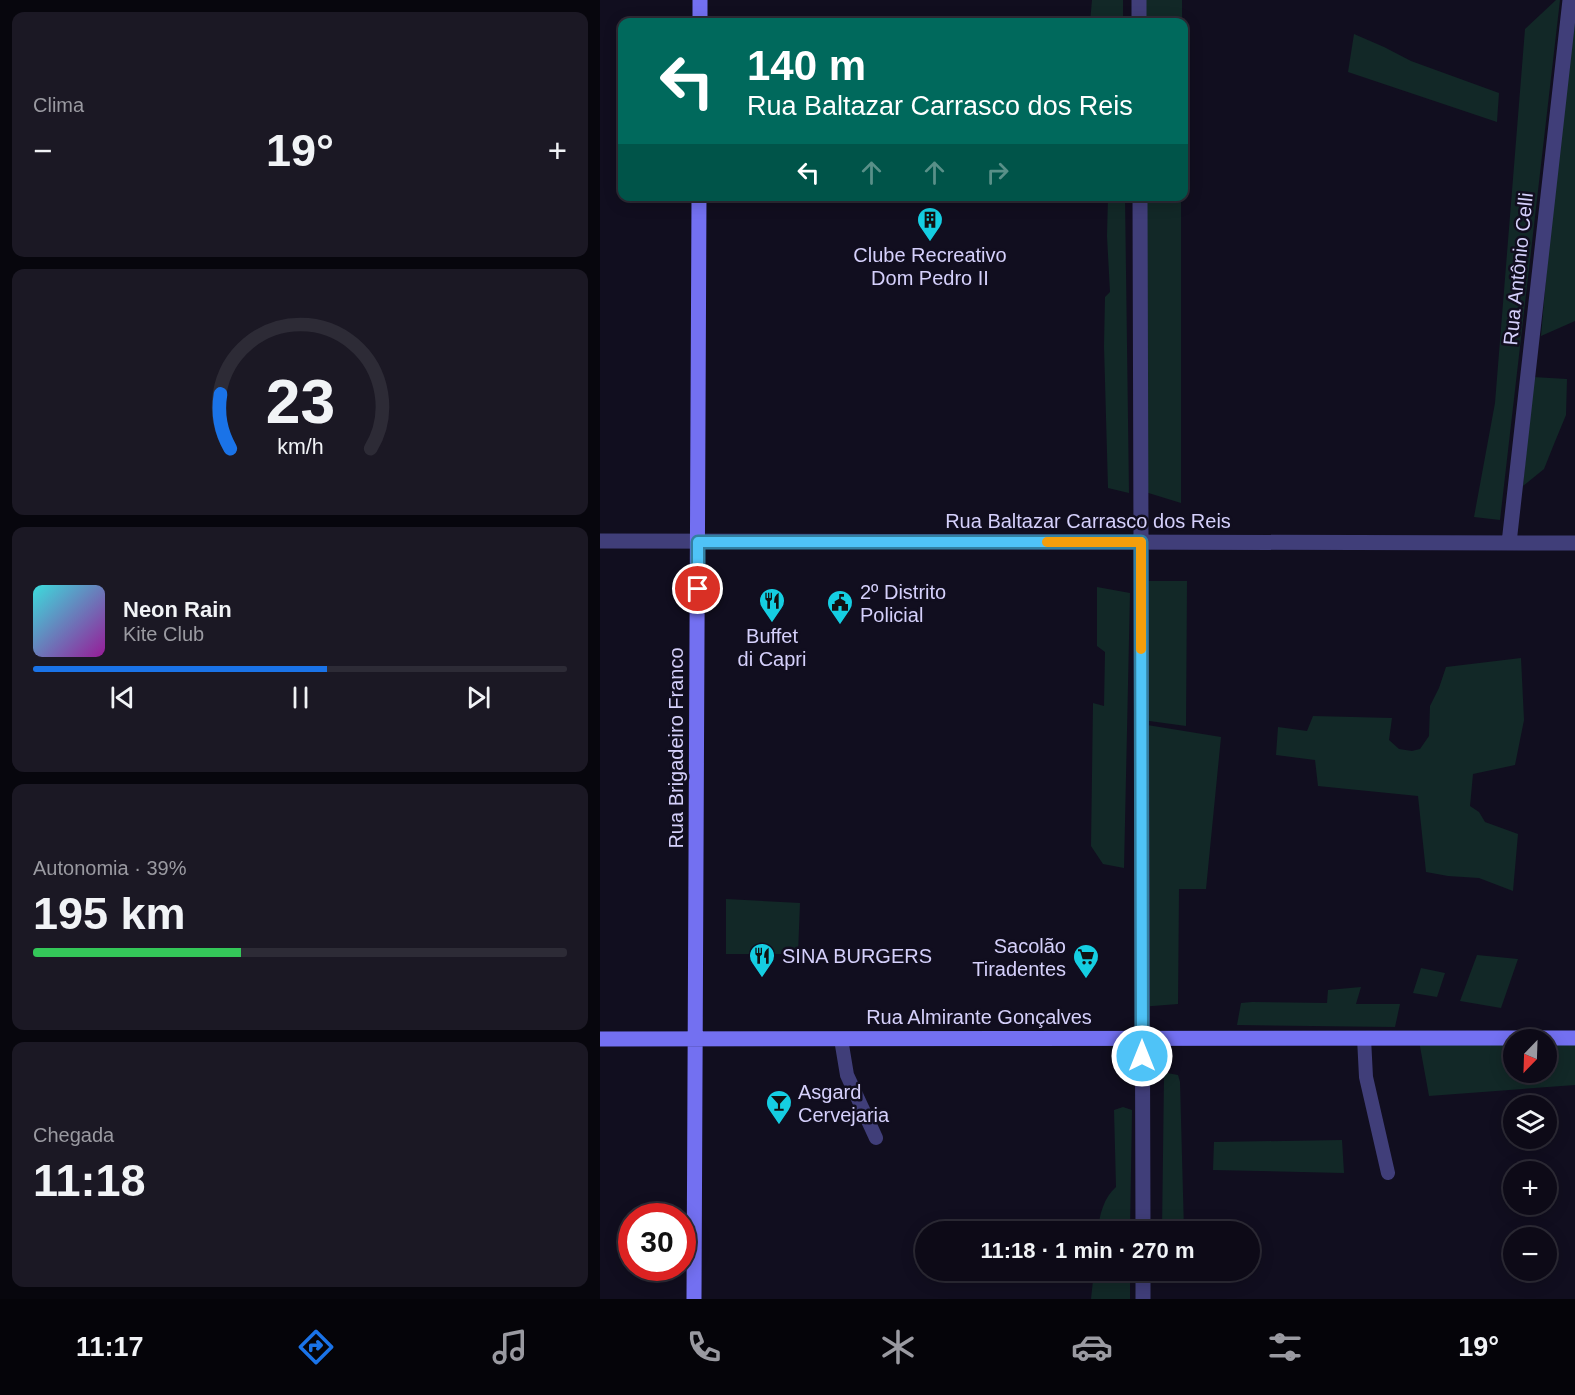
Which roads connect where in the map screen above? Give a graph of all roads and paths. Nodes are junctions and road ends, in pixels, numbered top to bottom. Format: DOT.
graph roads {
  1 [pos="700,0"];
  2 [pos="1139,0"];
  3 [pos="1570,0"];
  4 [pos="700,18"];
  5 [pos="1139,18"];
  6 [pos="699,201"];
  7 [pos="1140,201"];
  8 [pos="600,541"];
  9 [pos="698,542"];
  10 [pos="1141,542"];
  11 [pos="1509,543"];
  12 [pos="1575,543"];
  13 [pos="1142,1038"];
  14 [pos="1364,1038"];
  15 [pos="1575,1038"];
  16 [pos="600,1039"];
  17 [pos="695,1039"];
  18 [pos="841,1039"];
  19 [pos="876,1138"];
  20 [pos="1388,1173"];
  21 [pos="1143,1221"];
  22 [pos="1143,1281"];
  23 [pos="694,1299"];
  24 [pos="1143,1299"];
  1 -- 4 [label="main road"];
  2 -- 5 [label="street"];
  3 -- 11 [label="street, Rua Antônio Celli"];
  6 -- 9 [label="main road, Rua Brigadeiro Franco"];
  7 -- 10 [label="street"];
  8 -- 9 [label="street, Rua Baltazar Carrasco dos Reis"];
  9 -- 10 [label="street, Rua Baltazar Carrasco dos Reis"];
  9 -- 17 [label="main road, Rua Brigadeiro Franco"];
  10 -- 11 [label="street, Rua Baltazar Carrasco dos Reis"];
  10 -- 13 [label="street"];
  11 -- 12 [label="street, Rua Baltazar Carrasco dos Reis"];
  13 -- 14 [label="main road, Rua Almirante Gonçalves"];
  13 -- 18 [label="main road, Rua Almirante Gonçalves"];
  13 -- 21 [label="street"];
  14 -- 15 [label="main road, Rua Almirante Gonçalves"];
  14 -- 20 [label="lane"];
  16 -- 17 [label="main road, Rua Almirante Gonçalves"];
  17 -- 18 [label="main road, Rua Almirante Gonçalves"];
  17 -- 23 [label="main road, Rua Brigadeiro Franco"];
  18 -- 19 [label="lane"];
  22 -- 24 [label="street"];
}
